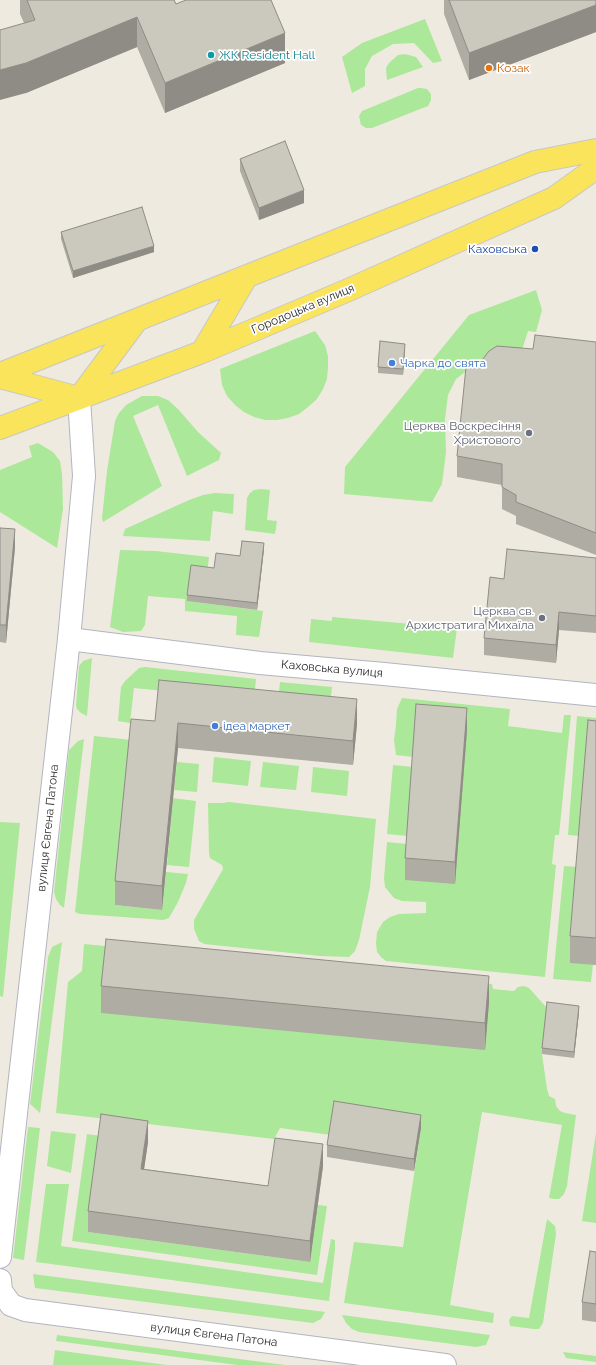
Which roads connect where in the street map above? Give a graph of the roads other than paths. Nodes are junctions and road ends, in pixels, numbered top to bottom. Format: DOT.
graph roads {
  1 [pos="596,150"];
  2 [pos="596,168"];
  3 [pos="247,276"];
  4 [pos="137,320"];
  5 [pos="202,352"];
  6 [pos="0,376"];
  7 [pos="79,398"];
  8 [pos="0,428"];
  9 [pos="69,639"];
  10 [pos="596,695"];
  11 [pos="0,1257"];
  12 [pos="0,1280"];
  13 [pos="446,1365"];
  1 -- 3 [label="main road"];
  2 -- 5 [label="main road, Городоцька вулиця"];
  3 -- 4 [label="main road"];
  3 -- 5 [label="main road"];
  4 -- 6 [label="main road"];
  4 -- 7 [label="main road"];
  5 -- 7 [label="main road, Городоцька вулиця"];
  6 -- 7 [label="main road"];
  7 -- 8 [label="main road, Городоцька вулиця"];
  7 -- 9 [label="street, вулиця Євгена Патона"];
  9 -- 10 [label="street, Каховська вулиця"];
  9 -- 11 [label="street, вулиця Євгена Патона"];
  12 -- 13 [label="street, вулиця Євгена Патона"];
}
